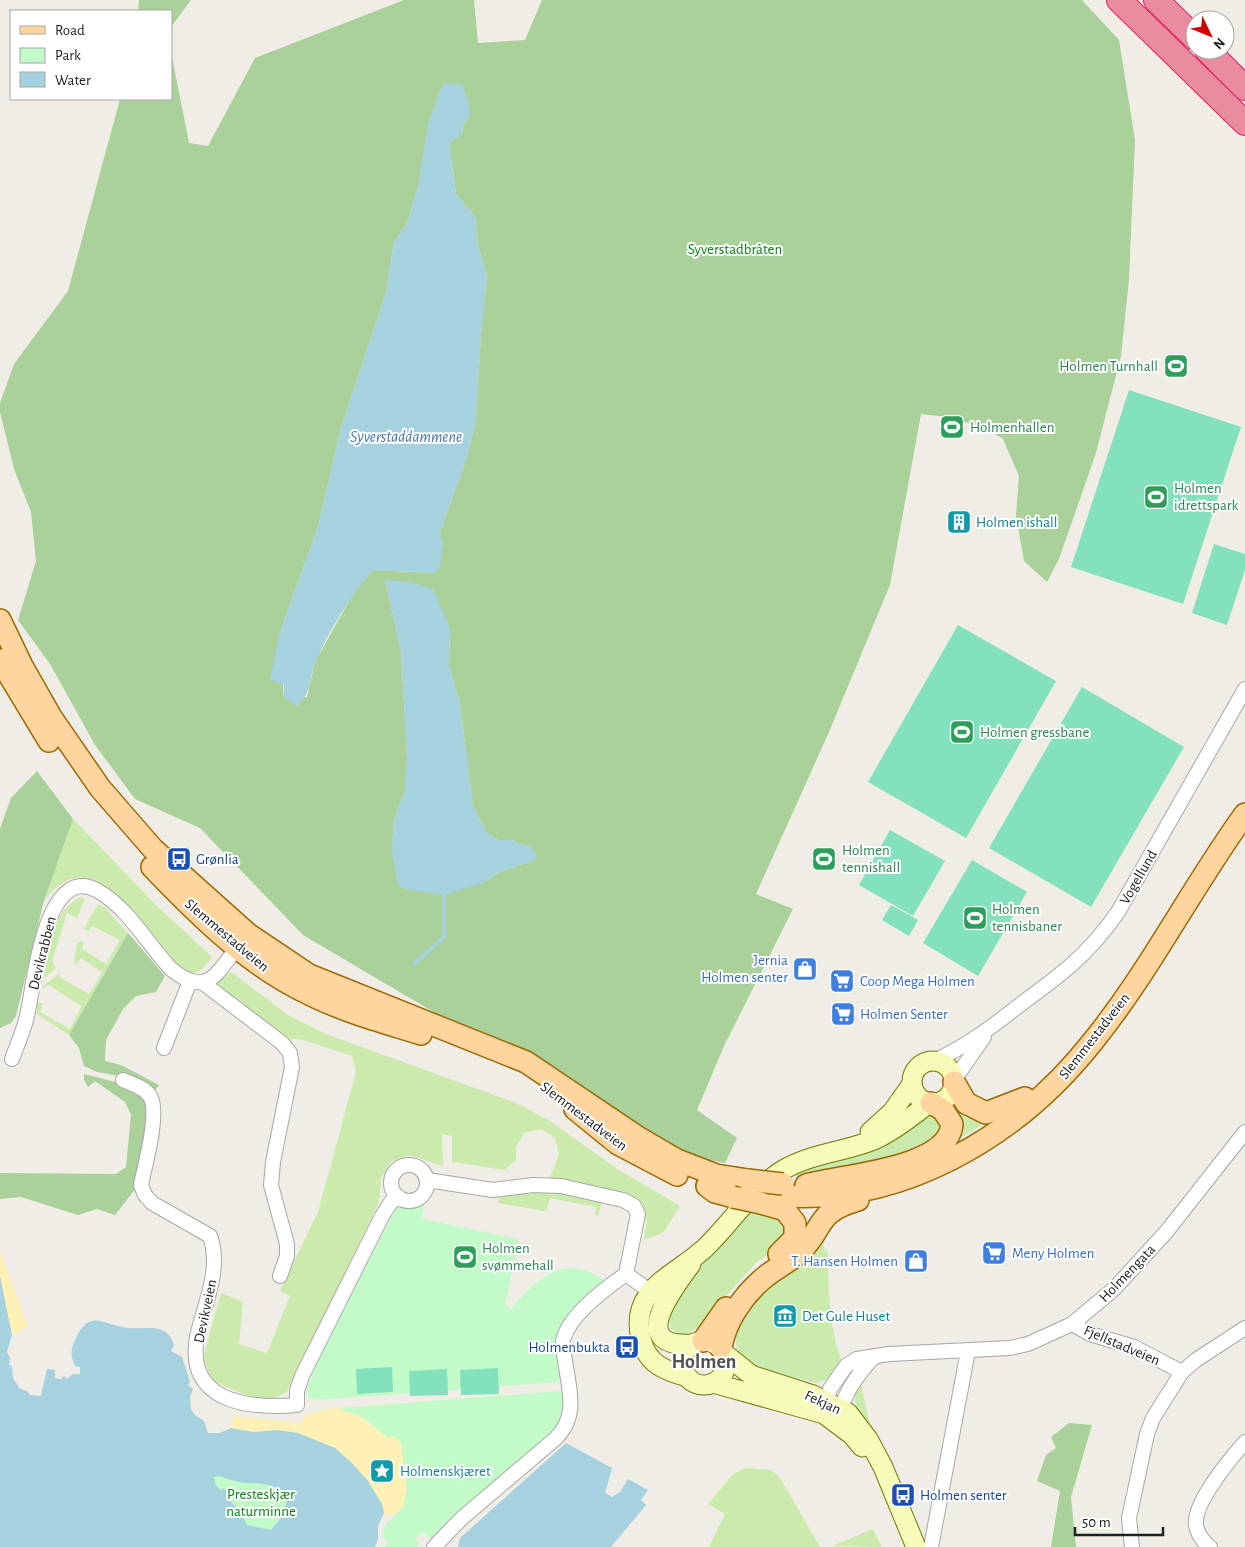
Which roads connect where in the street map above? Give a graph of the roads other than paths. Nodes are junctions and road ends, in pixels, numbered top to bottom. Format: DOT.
graph roads {
  1 [pos="1119,0"];
  2 [pos="1156,0"];
  3 [pos="1185,28"];
  4 [pos="1217,60"];
  5 [pos="1245,88"];
  6 [pos="1245,123"];
  7 [pos="0,620"];
  8 [pos="0,660"];
  9 [pos="1245,689"];
  10 [pos="1245,803"];
  11 [pos="1245,814"];
  12 [pos="243,941"];
  13 [pos="196,982"];
  14 [pos="989,1030"];
  15 [pos="164,1048"];
  16 [pos="12,1059"];
  17 [pos="934,1061"];
  18 [pos="123,1080"];
  19 [pos="954,1081"];
  20 [pos="912,1084"];
  21 [pos="1025,1098"];
  22 [pos="930,1103"];
  23 [pos="1245,1132"];
  24 [pos="843,1149"];
  25 [pos="427,1180"];
  26 [pos="899,1182"];
  27 [pos="806,1185"];
  28 [pos="740,1189"];
  29 [pos="772,1194"];
  30 [pos="399,1197"];
  31 [pos="626,1274"];
  32 [pos="280,1276"];
  33 [pos="658,1296"];
  34 [pos="1072,1324"];
  35 [pos="1245,1328"];
  36 [pos="710,1347"];
  37 [pos="968,1351"];
  38 [pos="1182,1372"];
  39 [pos="688,1377"];
  40 [pos="713,1383"];
  41 [pos="830,1410"];
  42 [pos="1245,1442"];
  43 [pos="434,1547"];
  44 [pos="916,1547"];
  45 [pos="931,1547"];
  46 [pos="1132,1547"];
  47 [pos="1210,1547"];
  1 -- 6 [label="highway"];
  2 -- 3 [label="highway"];
  4 -- 5 [label="highway"];
  7 -- 12 [label="main road, Slemmestadveien"];
  8 -- 12 [label="main road, Slemmestadveien"];
  9 -- 14 [label="street, Vogellund"];
  10 -- 21 [label="main road, Slemmestadveien"];
  11 -- 26 [label="main road, Slemmestadveien"];
  12 -- 13 [label="street"];
  12 -- 28 [label="main road, Slemmestadveien"];
  12 -- 28 [label="main road, Slemmestadveien"];
  13 -- 15 [label="street"];
  13 -- 16 [label="street, Devikrabben"];
  13 -- 32 [label="street, Devikrabben"];
  14 -- 17 [label="street, Vogellund"];
  14 -- 19 [label="street, Vogellund"];
  17 -- 19 [label="main road"];
  17 -- 20 [label="main road"];
  18 -- 30 [label="street, Devikveien"];
  19 -- 21 [label="main road"];
  19 -- 22 [label="main road"];
  20 -- 22 [label="main road"];
  20 -- 24 [label="main road"];
  21 -- 27 [label="main road, Slemmestadveien"];
  22 -- 24 [label="main road"];
  22 -- 27 [label="main road"];
  23 -- 34 [label="street, Holmengata"];
  24 -- 33 [label="main road"];
  25 -- 30 [label="street"];
  25 -- 30 [label="street"];
  25 -- 31 [label="street"];
  26 -- 29 [label="main road, Slemmestadveien"];
  26 -- 36 [label="main road"];
  27 -- 29 [label="main road, Slemmestadveien"];
  28 -- 29 [label="main road, Slemmestadveien"];
  29 -- 36 [label="main road"];
  31 -- 33 [label="street"];
  31 -- 43 [label="street"];
  33 -- 36 [label="main road, Fekjan"];
  33 -- 39 [label="main road"];
  34 -- 37 [label="street, Holmengata"];
  34 -- 38 [label="street, Fjellstadveien"];
  35 -- 38 [label="street"];
  36 -- 39 [label="main road"];
  36 -- 40 [label="main road"];
  36 -- 41 [label="main road, Fekjan"];
  37 -- 41 [label="street, Holmengata"];
  37 -- 45 [label="street"];
  38 -- 46 [label="street"];
  39 -- 40 [label="main road"];
  40 -- 41 [label="main road, Fekjan"];
  41 -- 44 [label="main road, Fekjan"];
  42 -- 47 [label="street"];
}
